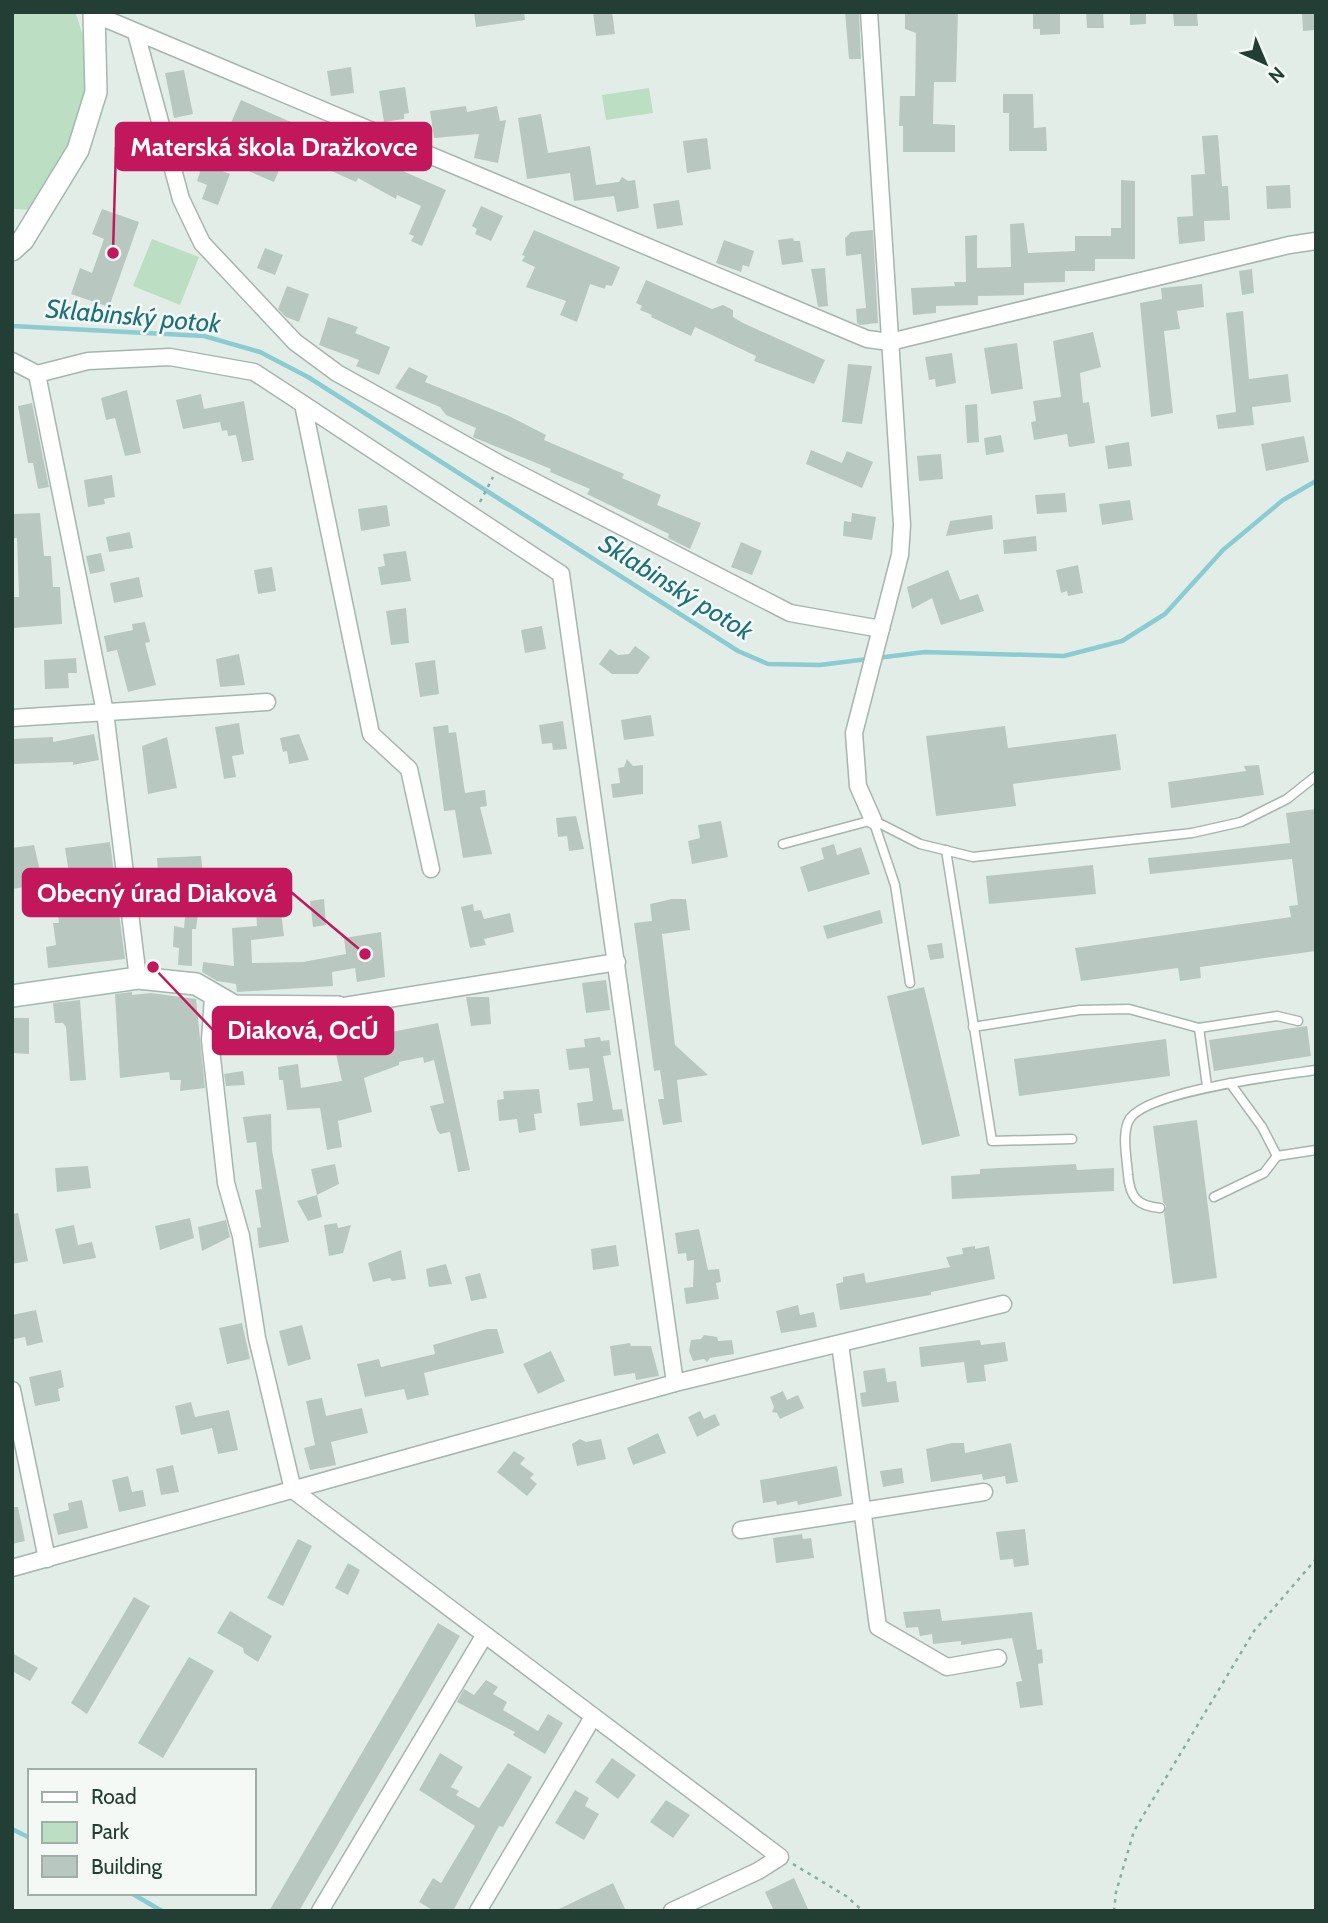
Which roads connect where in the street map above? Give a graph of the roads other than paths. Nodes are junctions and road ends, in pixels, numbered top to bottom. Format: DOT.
graph roads {
  1 [pos="869,12"];
  2 [pos="93,13"];
  3 [pos="136,33"];
  4 [pos="1316,241"];
  5 [pos="12,250"];
  6 [pos="890,342"];
  7 [pos="12,361"];
  8 [pos="37,374"];
  9 [pos="303,404"];
  10 [pos="880,633"];
  11 [pos="267,702"];
  12 [pos="105,712"];
  13 [pos="12,718"];
  14 [pos="1316,776"];
  15 [pos="873,820"];
  16 [pos="783,844"];
  17 [pos="946,850"];
  18 [pos="431,869"];
  19 [pos="617,962"];
  20 [pos="138,978"];
  21 [pos="910,983"];
  22 [pos="12,996"];
  23 [pos="214,997"];
  24 [pos="338,1007"];
  25 [pos="1298,1021"];
  26 [pos="973,1027"];
  27 [pos="1199,1028"];
  28 [pos="1316,1070"];
  29 [pos="1230,1083"];
  30 [pos="1207,1086"];
  31 [pos="1072,1139"];
  32 [pos="1316,1150"];
  33 [pos="1277,1156"];
  34 [pos="1214,1198"];
  35 [pos="1160,1208"];
  36 [pos="1003,1304"];
  37 [pos="840,1343"];
  38 [pos="675,1383"];
  39 [pos="12,1391"];
  40 [pos="293,1490"];
  41 [pos="984,1492"];
  42 [pos="862,1510"];
  43 [pos="741,1530"];
  44 [pos="47,1559"];
  45 [pos="12,1568"];
  46 [pos="484,1636"];
  47 [pos="998,1658"];
  48 [pos="593,1717"];
  49 [pos="320,1911"];
  50 [pos="478,1911"];
  51 [pos="672,1911"];
  1 -- 6 [label="street"];
  2 -- 3 [label="street"];
  2 -- 5 [label="street"];
  3 -- 6 [label="street"];
  3 -- 10 [label="street"];
  4 -- 6 [label="street"];
  6 -- 10 [label="street"];
  7 -- 8 [label="street"];
  8 -- 9 [label="street"];
  8 -- 12 [label="street"];
  9 -- 18 [label="street"];
  9 -- 19 [label="street"];
  10 -- 15 [label="street"];
  11 -- 12 [label="street"];
  12 -- 13 [label="street"];
  12 -- 20 [label="street"];
  14 -- 17 [label="lane"];
  15 -- 16 [label="lane"];
  15 -- 17 [label="lane"];
  15 -- 21 [label="lane"];
  17 -- 26 [label="lane"];
  19 -- 24 [label="street"];
  19 -- 38 [label="street"];
  20 -- 22 [label="street"];
  20 -- 23 [label="street"];
  23 -- 24 [label="street"];
  23 -- 40 [label="street"];
  25 -- 27 [label="lane"];
  26 -- 27 [label="lane"];
  26 -- 31 [label="lane"];
  27 -- 30 [label="lane"];
  28 -- 29 [label="lane"];
  29 -- 30 [label="lane"];
  29 -- 33 [label="lane"];
  30 -- 35 [label="lane"];
  32 -- 33 [label="lane"];
  33 -- 34 [label="lane"];
  36 -- 37 [label="street"];
  37 -- 38 [label="street"];
  37 -- 42 [label="street"];
  38 -- 40 [label="street"];
  39 -- 44 [label="street"];
  40 -- 44 [label="street"];
  40 -- 46 [label="street"];
  41 -- 42 [label="street"];
  42 -- 43 [label="street"];
  42 -- 47 [label="street"];
  44 -- 45 [label="street"];
  46 -- 48 [label="street"];
  46 -- 49 [label="street"];
  48 -- 50 [label="street"];
  48 -- 51 [label="street"];
}
